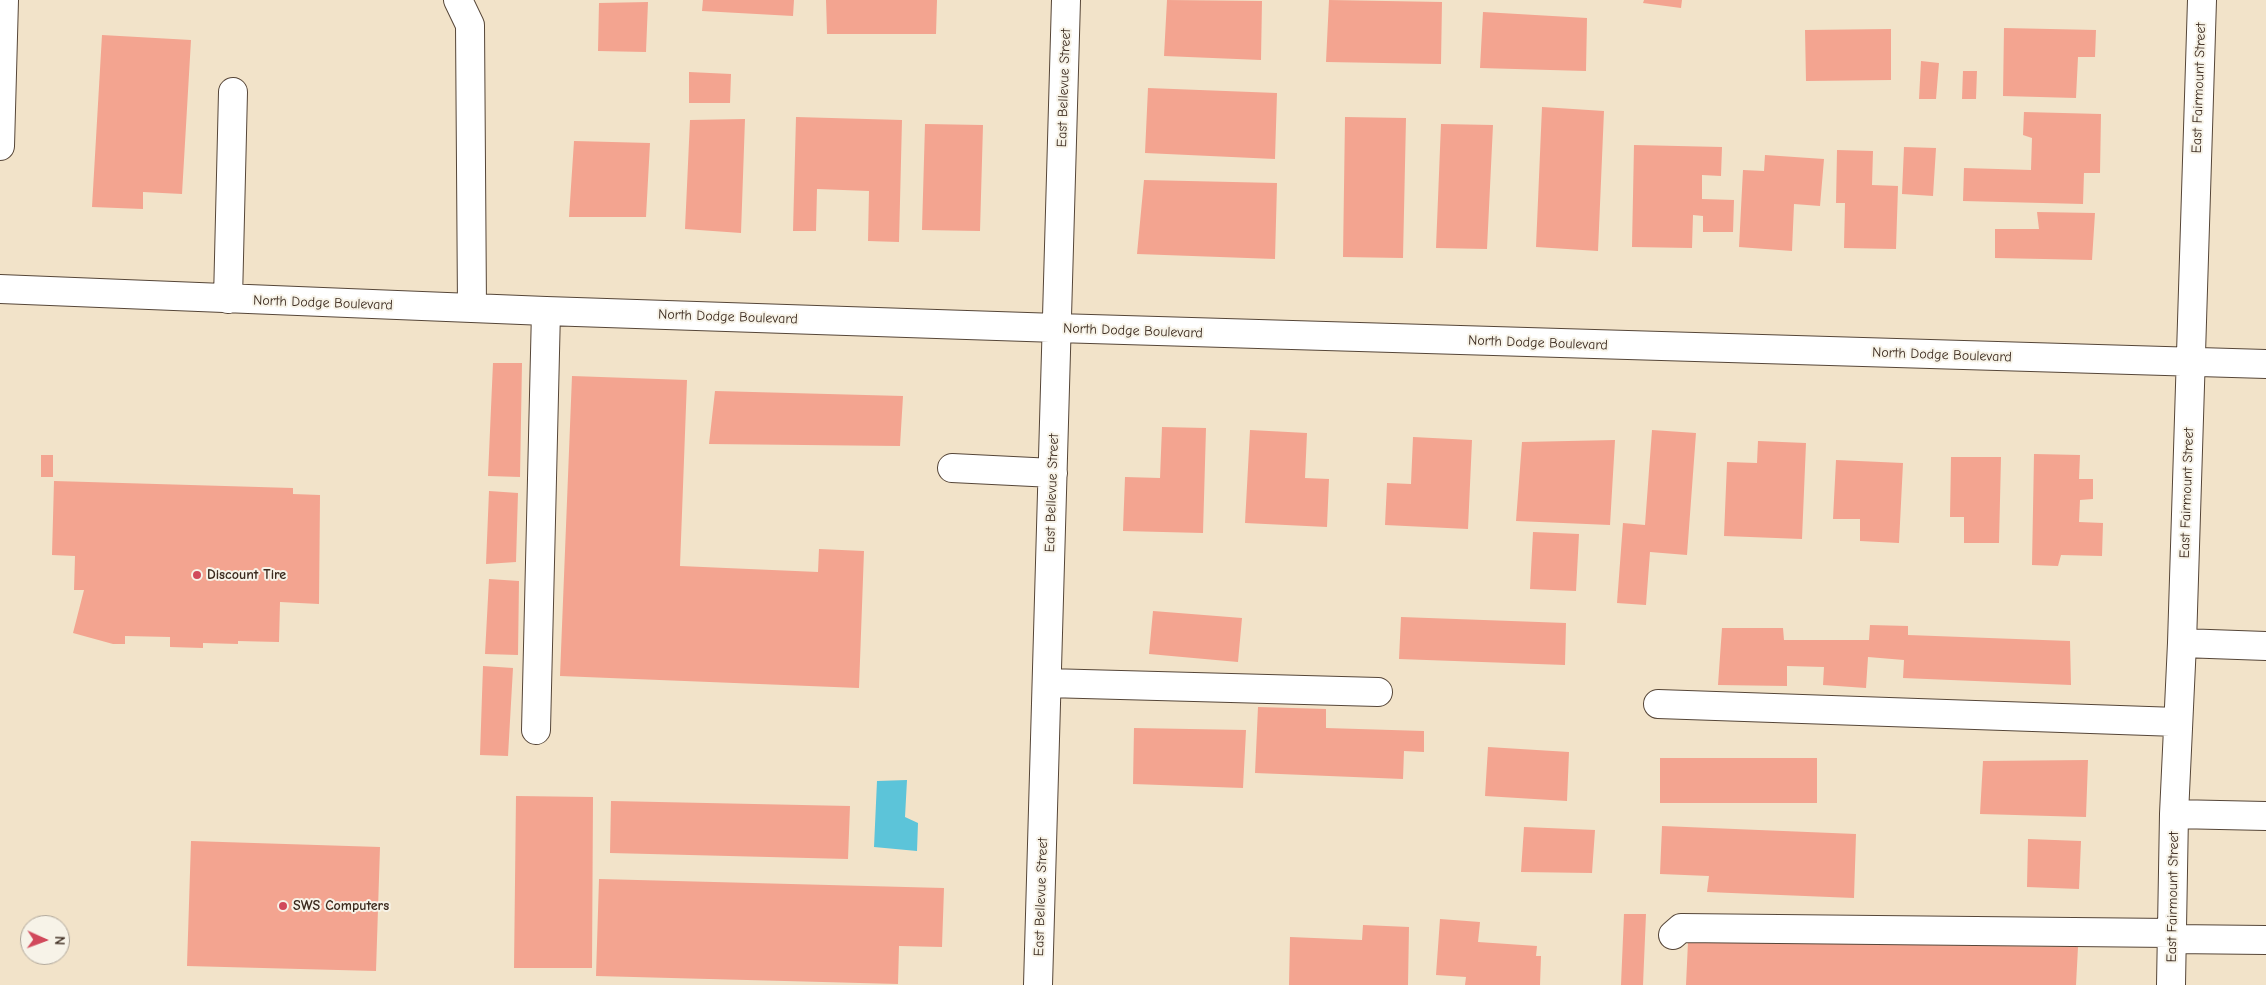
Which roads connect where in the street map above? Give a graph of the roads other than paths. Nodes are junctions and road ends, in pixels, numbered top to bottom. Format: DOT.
graph roads {
  1 [pos="4,0"];
  2 [pos="458,0"];
  3 [pos="1066,0"];
  4 [pos="2202,0"];
  5 [pos="233,92"];
  6 [pos="0,146"];
  7 [pos="0,289"];
  8 [pos="228,299"];
  9 [pos="472,308"];
  10 [pos="546,311"];
  11 [pos="1057,328"];
  12 [pos="2190,363"];
  13 [pos="2266,364"];
  14 [pos="952,468"];
  15 [pos="1053,473"];
  16 [pos="2182,643"];
  17 [pos="2266,646"];
  18 [pos="1047,683"];
  19 [pos="1378,692"];
  20 [pos="1658,704"];
  21 [pos="2178,722"];
  22 [pos="536,730"];
  23 [pos="2174,814"];
  24 [pos="2266,816"];
  25 [pos="1673,935"];
  26 [pos="2172,936"];
  27 [pos="2266,940"];
  28 [pos="1038,985"];
  29 [pos="2171,985"];
  1 -- 6 [label="street"];
  2 -- 9 [label="street"];
  3 -- 11 [label="street, East Bellevue Street"];
  4 -- 12 [label="street, East Fairmount Street"];
  5 -- 8 [label="street"];
  7 -- 8 [label="street, North Dodge Boulevard"];
  8 -- 9 [label="street, North Dodge Boulevard"];
  9 -- 10 [label="street, North Dodge Boulevard"];
  10 -- 11 [label="street, North Dodge Boulevard"];
  10 -- 22 [label="street"];
  11 -- 12 [label="street, North Dodge Boulevard"];
  11 -- 15 [label="street, East Bellevue Street"];
  12 -- 13 [label="street, North Dodge Boulevard"];
  12 -- 16 [label="street, East Fairmount Street"];
  14 -- 15 [label="street"];
  15 -- 18 [label="street, East Bellevue Street"];
  16 -- 17 [label="street"];
  16 -- 21 [label="street, East Fairmount Street"];
  18 -- 19 [label="street"];
  18 -- 28 [label="street, East Bellevue Street"];
  20 -- 21 [label="street"];
  21 -- 23 [label="street, East Fairmount Street"];
  23 -- 24 [label="street"];
  23 -- 26 [label="street, East Fairmount Street"];
  25 -- 26 [label="street"];
  26 -- 27 [label="street"];
  26 -- 29 [label="street, East Fairmount Street"];
}
